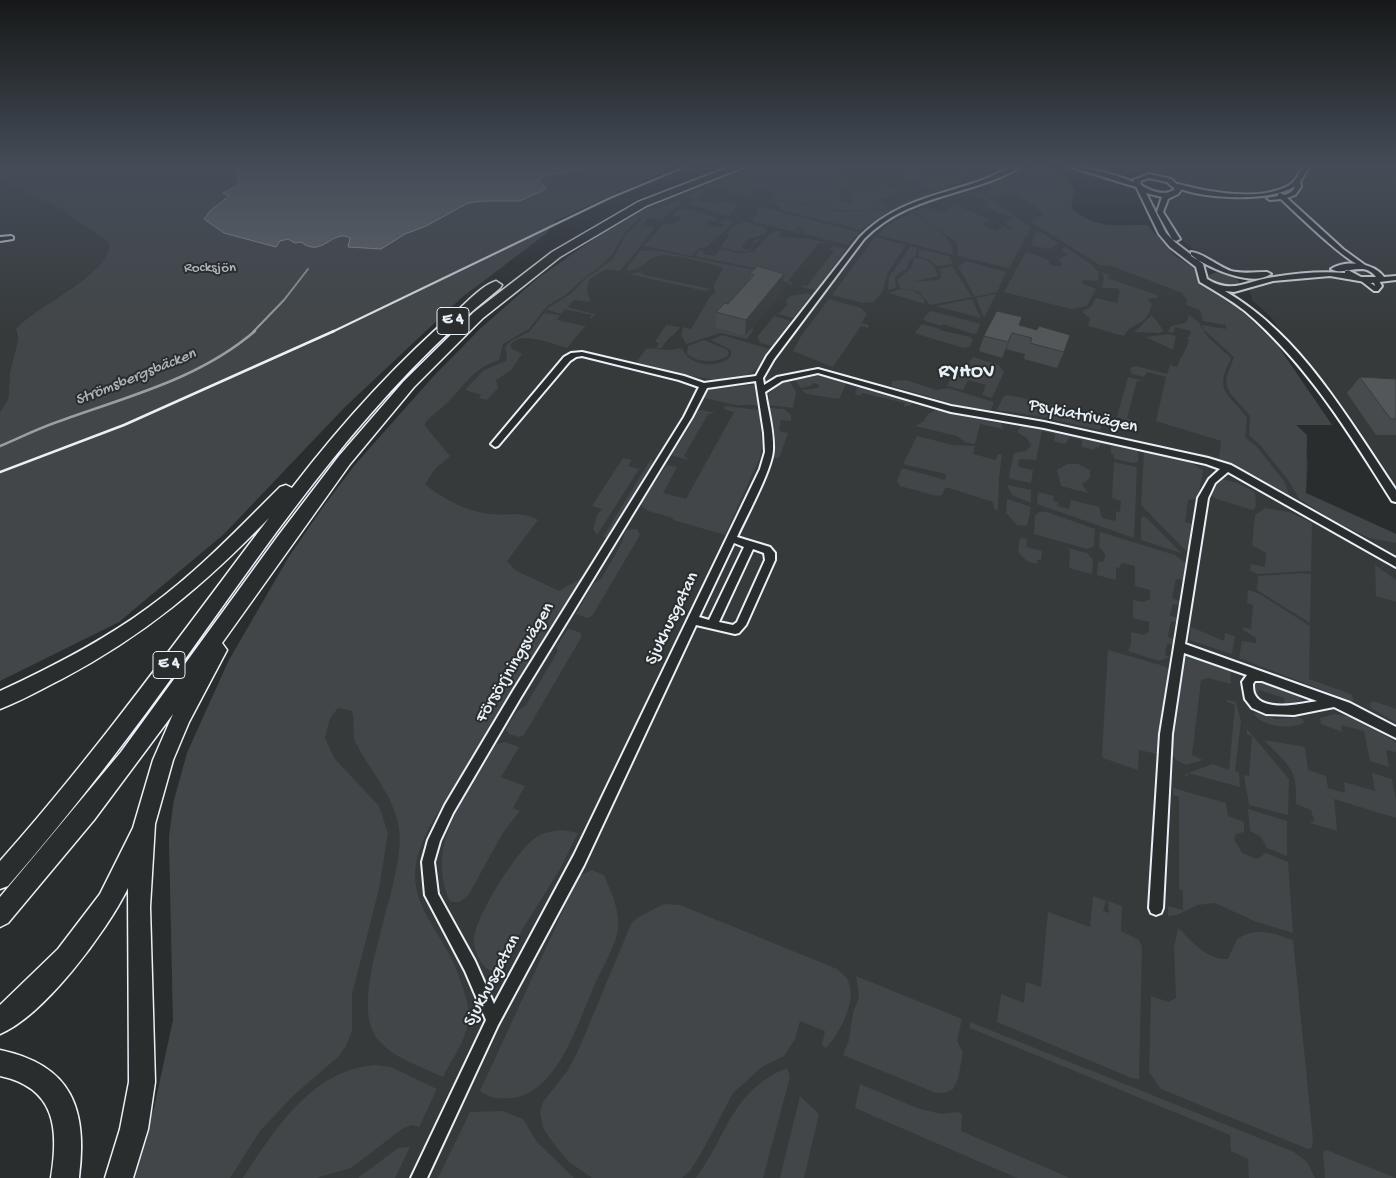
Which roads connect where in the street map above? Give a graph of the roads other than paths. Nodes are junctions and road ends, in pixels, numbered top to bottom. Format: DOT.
graph roads {
  1 [pos="590,222"];
  2 [pos="604,222"];
  3 [pos="879,222"];
  4 [pos="1157,222"];
  5 [pos="1166,222"];
  6 [pos="1310,222"];
  7 [pos="11,238"];
  8 [pos="0,239"];
  9 [pos="1341,250"];
  10 [pos="1362,266"];
  11 [pos="1349,267"];
  12 [pos="1376,271"];
  13 [pos="1230,272"];
  14 [pos="1396,273"];
  15 [pos="1202,276"];
  16 [pos="1352,276"];
  17 [pos="1396,278"];
  18 [pos="1377,280"];
  19 [pos="1208,284"];
  20 [pos="1243,287"];
  21 [pos="1286,347"];
  22 [pos="759,378"];
  23 [pos="704,386"];
  24 [pos="761,391"];
  25 [pos="495,444"];
  26 [pos="331,448"];
  27 [pos="1228,467"];
  28 [pos="1396,498"];
  29 [pos="732,539"];
  30 [pos="750,545"];
  31 [pos="1383,556"];
  32 [pos="1396,559"];
  33 [pos="1396,563"];
  34 [pos="266,564"];
  35 [pos="693,620"];
  36 [pos="712,625"];
  37 [pos="1180,648"];
  38 [pos="1262,676"];
  39 [pos="0,700"];
  40 [pos="1332,702"];
  41 [pos="1396,733"];
  42 [pos="144,824"];
  43 [pos="0,878"];
  44 [pos="1156,908"];
  45 [pos="0,915"];
  46 [pos="492,1020"];
  47 [pos="0,1021"];
  48 [pos="0,1063"];
  49 [pos="64,1178"];
  50 [pos="119,1178"];
  51 [pos="419,1178"];
  1 -- 26 [label="highway, E 4"];
  2 -- 34 [label="highway, E 4"];
  3 -- 22 [label="street"];
  4 -- 15 [label="street"];
  5 -- 13 [label="street"];
  6 -- 9 [label="street"];
  7 -- 8 [label="street"];
  9 -- 10 [label="street"];
  9 -- 11 [label="street"];
  10 -- 11 [label="street"];
  10 -- 12 [label="street"];
  11 -- 13 [label="street"];
  11 -- 16 [label="street"];
  12 -- 14 [label="street"];
  12 -- 18 [label="street"];
  13 -- 15 [label="street"];
  13 -- 20 [label="street"];
  15 -- 19 [label="street"];
  16 -- 18 [label="street"];
  16 -- 20 [label="street"];
  17 -- 18 [label="street"];
  19 -- 20 [label="street"];
  19 -- 21 [label="street"];
  20 -- 21 [label="street"];
  21 -- 28 [label="street"];
  22 -- 23 [label="street"];
  22 -- 24 [label="street, Sjukhusgatan"];
  23 -- 25 [label="street"];
  23 -- 46 [label="street, Försörjningsvägen"];
  24 -- 27 [label="street, Psykiatrivägen"];
  24 -- 29 [label="street, Sjukhusgatan"];
  26 -- 39 [label="highway"];
  26 -- 43 [label="highway, E 4"];
  27 -- 31 [label="street, Psykiatrivägen"];
  27 -- 37 [label="street"];
  29 -- 30 [label="street"];
  29 -- 35 [label="street, Sjukhusgatan"];
  30 -- 36 [label="street"];
  30 -- 36 [label="street"];
  31 -- 32 [label="street, Psykiatrivägen"];
  31 -- 33 [label="street, Psykiatrivägen"];
  34 -- 42 [label="highway"];
  34 -- 45 [label="highway, E 4"];
  35 -- 36 [label="street"];
  35 -- 46 [label="street, Sjukhusgatan"];
  37 -- 38 [label="street"];
  37 -- 44 [label="street"];
  38 -- 40 [label="street"];
  38 -- 40 [label="street"];
  40 -- 41 [label="street"];
  42 -- 47 [label="highway"];
  42 -- 50 [label="highway"];
  46 -- 51 [label="street, Sjukhusgatan"];
  48 -- 49 [label="highway"];
}
